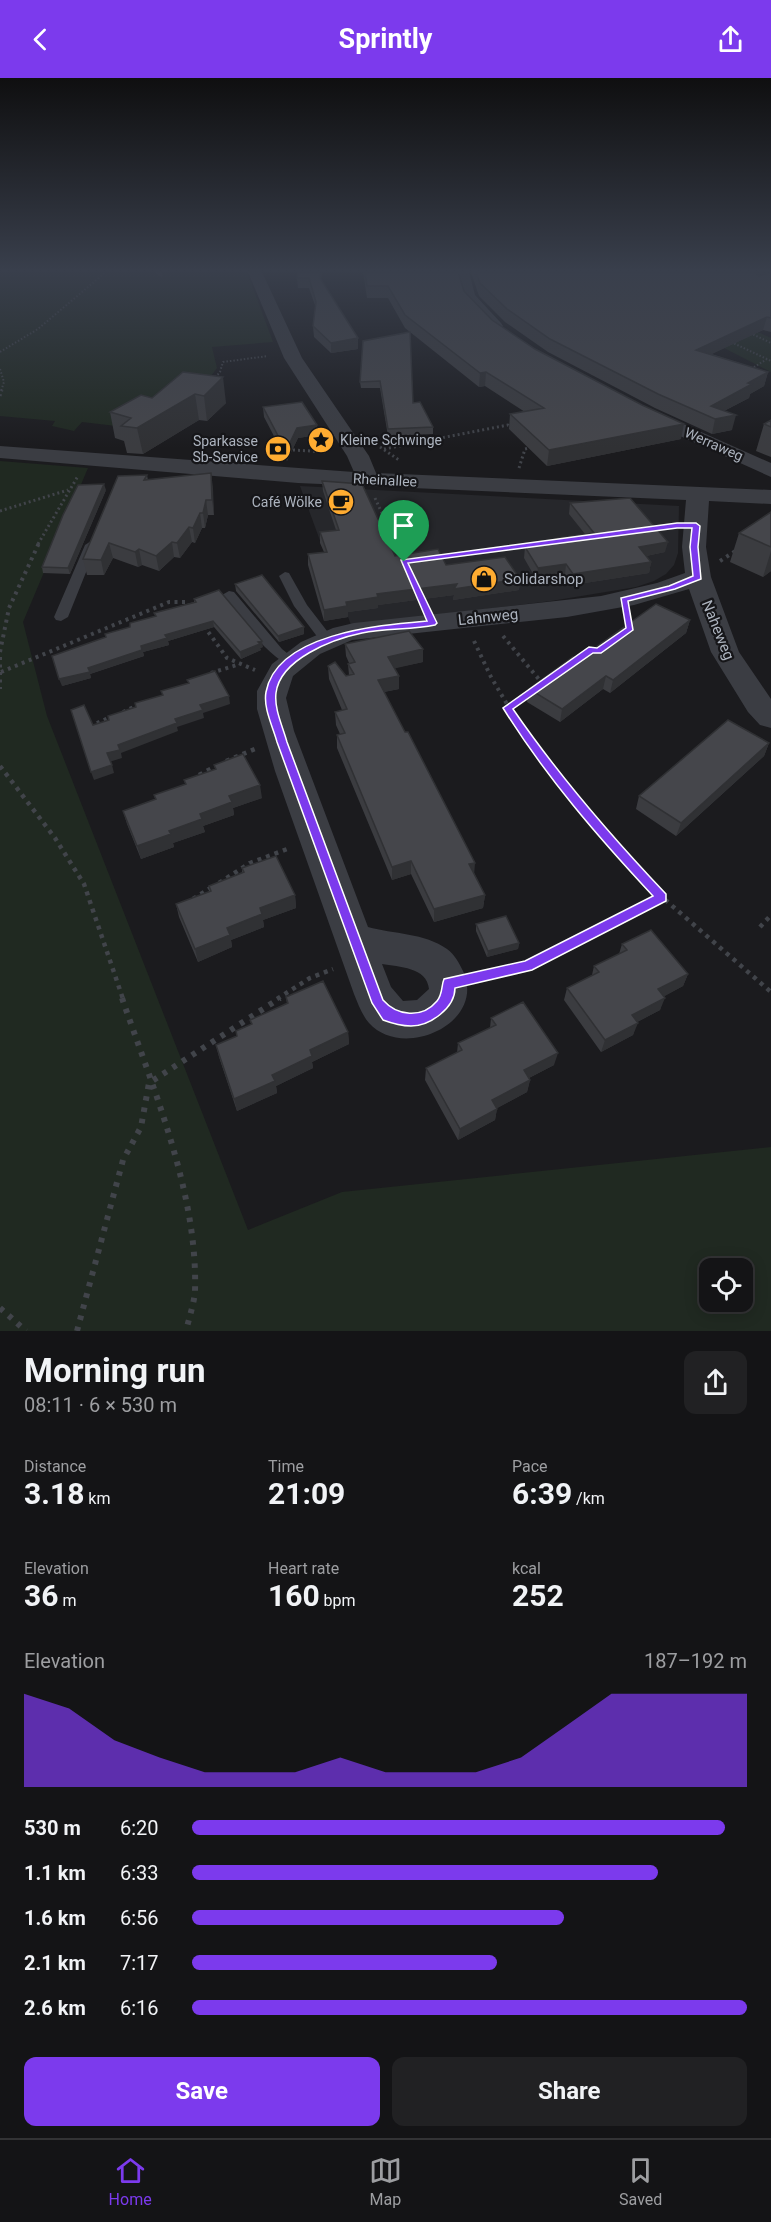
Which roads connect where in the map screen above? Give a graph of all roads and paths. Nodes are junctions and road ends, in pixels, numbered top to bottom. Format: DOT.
graph roads {
  1 [pos="34,330"];
  2 [pos="281,330"];
  3 [pos="502,330"];
  4 [pos="745,330"];
  5 [pos="761,330"];
  6 [pos="506,334"];
  7 [pos="754,334"];
  8 [pos="729,341"];
  9 [pos="771,343"];
  10 [pos="0,348"];
  11 [pos="6,348"];
  12 [pos="0,352"];
  13 [pos="270,356"];
  14 [pos="771,361"];
  15 [pos="0,369"];
  16 [pos="212,381"];
  17 [pos="0,396"];
  18 [pos="625,403"];
  19 [pos="515,432"];
  20 [pos="523,440"];
  21 [pos="531,448"];
  22 [pos="292,450"];
  23 [pos="383,450"];
  24 [pos="0,452"];
  25 [pos="338,453"];
  26 [pos="90,458"];
  27 [pos="771,471"];
  28 [pos="371,488"];
  29 [pos="69,490"];
  30 [pos="698,495"];
  31 [pos="771,497"];
  32 [pos="0,511"];
  33 [pos="696,526"];
  34 [pos="642,530"];
  35 [pos="96,534"];
  36 [pos="561,541"];
  37 [pos="744,545"];
  38 [pos="427,558"];
  39 [pos="404,562"];
  40 [pos="285,576"];
  41 [pos="698,577"];
  42 [pos="229,595"];
  43 [pos="197,615"];
  44 [pos="61,617"];
  45 [pos="478,618"];
  46 [pos="203,624"];
  47 [pos="327,640"];
  48 [pos="598,651"];
  49 [pos="0,654"];
  50 [pos="240,664"];
  51 [pos="568,666"];
  52 [pos="284,670"];
  53 [pos="1,672"];
  54 [pos="206,675"];
  55 [pos="551,678"];
  56 [pos="543,683"];
  57 [pos="0,688"];
  58 [pos="142,703"];
  59 [pos="507,708"];
  60 [pos="771,718"];
  61 [pos="89,727"];
  62 [pos="282,742"];
  63 [pos="0,766"];
  64 [pos="195,777"];
  65 [pos="318,841"];
  66 [pos="662,897"];
  67 [pos="184,904"];
  68 [pos="771,915"];
  69 [pos="760,927"];
  70 [pos="358,950"];
  71 [pos="448,983"];
  72 [pos="771,992"];
  73 [pos="149,1083"];
  74 [pos="0,1308"];
  75 [pos="26,1331"];
  76 [pos="77,1331"];
  77 [pos="186,1331"];
  1 -- 11 [label="path"];
  2 -- 28 [label="street"];
  3 -- 6 [label="street"];
  4 -- 7 [label="path"];
  5 -- 7 [label="path"];
  7 -- 9 [label="path"];
  8 -- 14 [label="path"];
  10 -- 11 [label="path"];
  11 -- 12 [label="path"];
  13 -- 16 [label="path"];
  15 -- 17 [label="path"];
  18 -- 27 [label="street, Werraweg"];
  19 -- 23 [label="path"];
  20 -- 21 [label="path"];
  22 -- 25 [label="path"];
  24 -- 26 [label="street, Rheinallee"];
  26 -- 28 [label="street, Rheinallee"];
  26 -- 29 [label="path"];
  28 -- 30 [label="street, Rheinallee"];
  28 -- 39 [label="path"];
  29 -- 32 [label="path"];
  29 -- 49 [label="path"];
  30 -- 31 [label="street, Rheinallee"];
  30 -- 33 [label="street, Naheweg"];
  33 -- 34 [label="path"];
  33 -- 41 [label="street, Naheweg"];
  35 -- 44 [label="lane"];
  36 -- 38 [label="path"];
  37 -- 41 [label="path"];
  40 -- 47 [label="lane"];
  41 -- 45 [label="street, Lahnweg"];
  41 -- 60 [label="street, Naheweg"];
  42 -- 52 [label="lane"];
  43 -- 53 [label="path"];
  45 -- 47 [label="street, Lahnweg"];
  45 -- 56 [label="path"];
  45 -- 59 [label="path"];
  46 -- 50 [label="path"];
  47 -- 52 [label="street, Lahnweg"];
  48 -- 51 [label="path"];
  49 -- 53 [label="path"];
  50 -- 52 [label="path"];
  50 -- 54 [label="path"];
  52 -- 62 [label="street"];
  53 -- 57 [label="path"];
  55 -- 56 [label="path"];
  56 -- 59 [label="path"];
  58 -- 61 [label="path"];
  59 -- 66 [label="path"];
  62 -- 64 [label="path"];
  62 -- 65 [label="street"];
  63 -- 73 [label="path"];
  65 -- 67 [label="path"];
  65 -- 70 [label="street"];
  66 -- 71 [label="path"];
  66 -- 72 [label="path"];
  68 -- 69 [label="path"];
  70 -- 71 [label="street"];
  70 -- 71 [label="street"];
  70 -- 73 [label="path"];
  73 -- 76 [label="path"];
  73 -- 77 [label="path"];
  74 -- 75 [label="path"];
}
